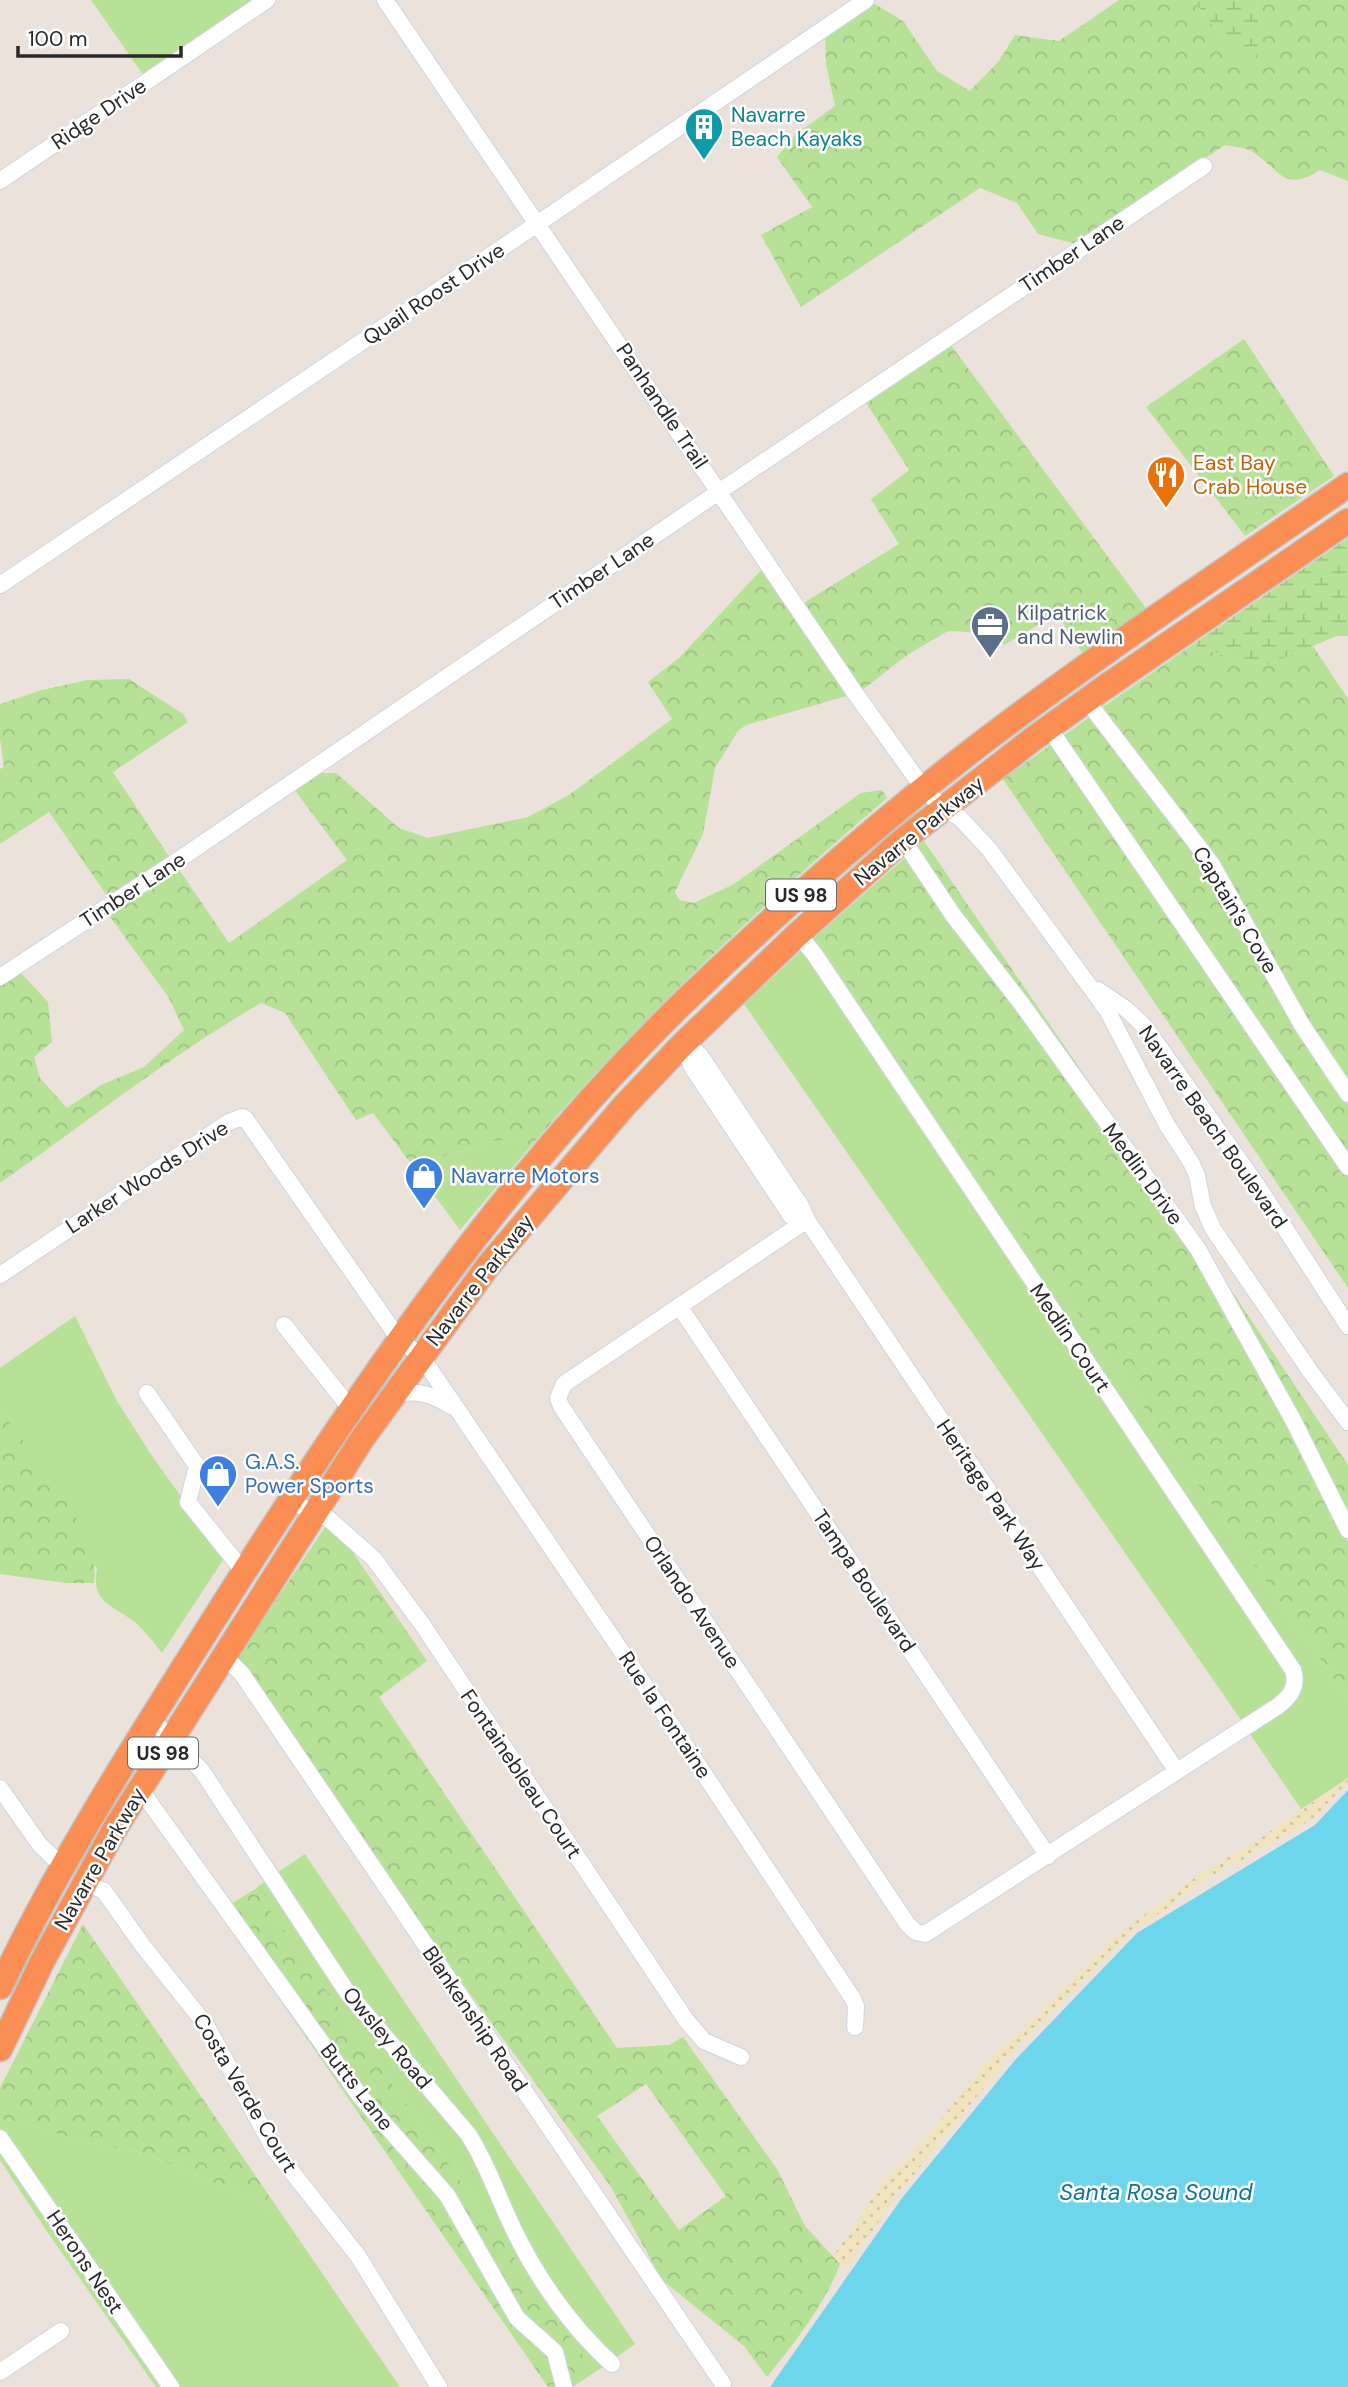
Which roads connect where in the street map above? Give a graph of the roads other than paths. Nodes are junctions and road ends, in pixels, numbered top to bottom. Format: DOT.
graph roads {
  1 [pos="267,0"];
  2 [pos="385,0"];
  3 [pos="866,0"];
  4 [pos="1204,166"];
  5 [pos="0,181"];
  6 [pos="537,224"];
  7 [pos="1348,485"];
  8 [pos="720,491"];
  9 [pos="1348,521"];
  10 [pos="0,585"];
  11 [pos="1087,701"];
  12 [pos="1049,728"];
  13 [pos="925,789"];
  14 [pos="943,808"];
  15 [pos="903,839"];
  16 [pos="850,852"];
  17 [pos="798,934"];
  18 [pos="0,977"];
  19 [pos="1090,985"];
  20 [pos="683,1044"];
  21 [pos="605,1085"];
  22 [pos="1348,1094"];
  23 [pos="1348,1167"];
  24 [pos="807,1220"];
  25 [pos="0,1275"];
  26 [pos="680,1306"];
  27 [pos="284,1325"];
  28 [pos="1348,1326"];
  29 [pos="399,1339"];
  30 [pos="421,1356"];
  31 [pos="147,1393"];
  32 [pos="394,1394"];
  33 [pos="351,1409"];
  34 [pos="457,1409"];
  35 [pos="1348,1422"];
  36 [pos="290,1501"];
  37 [pos="314,1513"];
  38 [pos="1348,1530"];
  39 [pos="244,1572"];
  40 [pos="223,1655"];
  41 [pos="151,1718"];
  42 [pos="172,1738"];
  43 [pos="1176,1770"];
  44 [pos="0,1788"];
  45 [pos="140,1789"];
  46 [pos="1048,1856"];
  47 [pos="62,1866"];
  48 [pos="84,1882"];
  49 [pos="2,1974"];
  50 [pos="855,2027"];
  51 [pos="0,2049"];
  52 [pos="741,2057"];
  53 [pos="0,2138"];
  54 [pos="61,2331"];
  55 [pos="612,2364"];
  56 [pos="0,2372"];
  57 [pos="723,2384"];
  58 [pos="171,2387"];
  59 [pos="439,2387"];
  60 [pos="564,2387"];
  1 -- 5 [label="street, Ridge Drive"];
  2 -- 6 [label="street, Panhandle Trail"];
  3 -- 6 [label="street, Quail Roost Drive"];
  4 -- 8 [label="street, Timber Lane"];
  6 -- 8 [label="street, Panhandle Trail"];
  6 -- 10 [label="street, Quail Roost Drive"];
  7 -- 13 [label="highway, Navarre Parkway / US 98"];
  8 -- 13 [label="street, Panhandle Trail"];
  8 -- 18 [label="street, Timber Lane"];
  9 -- 11 [label="highway, Navarre Parkway / US 98"];
  11 -- 12 [label="highway, Navarre Parkway / US 98"];
  11 -- 22 [label="street, Captain's Cove"];
  12 -- 14 [label="highway, Navarre Parkway / US 98"];
  12 -- 23 [label="street"];
  13 -- 14 [label="street, Panhandle Trail"];
  13 -- 16 [label="highway, Navarre Parkway / US 98"];
  14 -- 15 [label="highway, Navarre Parkway / US 98"];
  14 -- 19 [label="street, Panhandle Trail"];
  15 -- 17 [label="highway, Navarre Parkway / US 98"];
  15 -- 38 [label="street, Medlin Drive"];
  16 -- 20 [label="highway"];
  16 -- 21 [label="highway, Navarre Parkway / US 98"];
  17 -- 20 [label="highway, Navarre Parkway / US 98"];
  17 -- 43 [label="street, Medlin Court"];
  19 -- 28 [label="street, Navarre Beach Boulevard"];
  19 -- 35 [label="street, Navarre Beach Boulevard"];
  20 -- 21 [label="highway"];
  20 -- 24 [label="street, Heritage Park Way"];
  20 -- 30 [label="highway, Navarre Parkway / US 98"];
  21 -- 29 [label="highway, Navarre Parkway / US 98"];
  24 -- 26 [label="street, Orlando Avenue"];
  24 -- 43 [label="street, Heritage Park Way"];
  25 -- 29 [label="street, Larker Woods Drive"];
  26 -- 46 [label="street, Tampa Boulevard"];
  26 -- 46 [label="street, Orlando Avenue"];
  27 -- 33 [label="street"];
  29 -- 30 [label="street, Rue la Fontaine"];
  29 -- 33 [label="highway, Navarre Parkway / US 98"];
  30 -- 32 [label="highway, Navarre Parkway / US 98"];
  30 -- 34 [label="street, Rue la Fontaine"];
  31 -- 39 [label="street"];
  32 -- 34 [label="street, Rue la Fontaine"];
  32 -- 37 [label="highway, Navarre Parkway / US 98"];
  33 -- 36 [label="highway, Navarre Parkway / US 98"];
  34 -- 50 [label="street, Rue la Fontaine"];
  36 -- 37 [label="street, Fontainebleau Court"];
  36 -- 39 [label="highway, Navarre Parkway / US 98"];
  37 -- 40 [label="highway, Navarre Parkway / US 98"];
  37 -- 52 [label="street, Fontainebleau Court"];
  39 -- 41 [label="highway, Navarre Parkway / US 98"];
  40 -- 42 [label="highway, Navarre Parkway / US 98"];
  40 -- 57 [label="street, Blankenship Road"];
  41 -- 42 [label="street, Owsley Road"];
  41 -- 47 [label="highway, Navarre Parkway / US 98"];
  42 -- 45 [label="highway, Navarre Parkway / US 98"];
  42 -- 55 [label="street, Owsley Road"];
  43 -- 46 [label="street"];
  44 -- 47 [label="street"];
  45 -- 48 [label="highway, Navarre Parkway / US 98"];
  45 -- 60 [label="street, Butts Lane"];
  47 -- 49 [label="highway, Navarre Parkway / US 98"];
  48 -- 51 [label="highway, Navarre Parkway / US 98"];
  48 -- 59 [label="street, Costa Verde Court"];
  53 -- 58 [label="street, Herons Nest"];
  54 -- 56 [label="street"];
}
